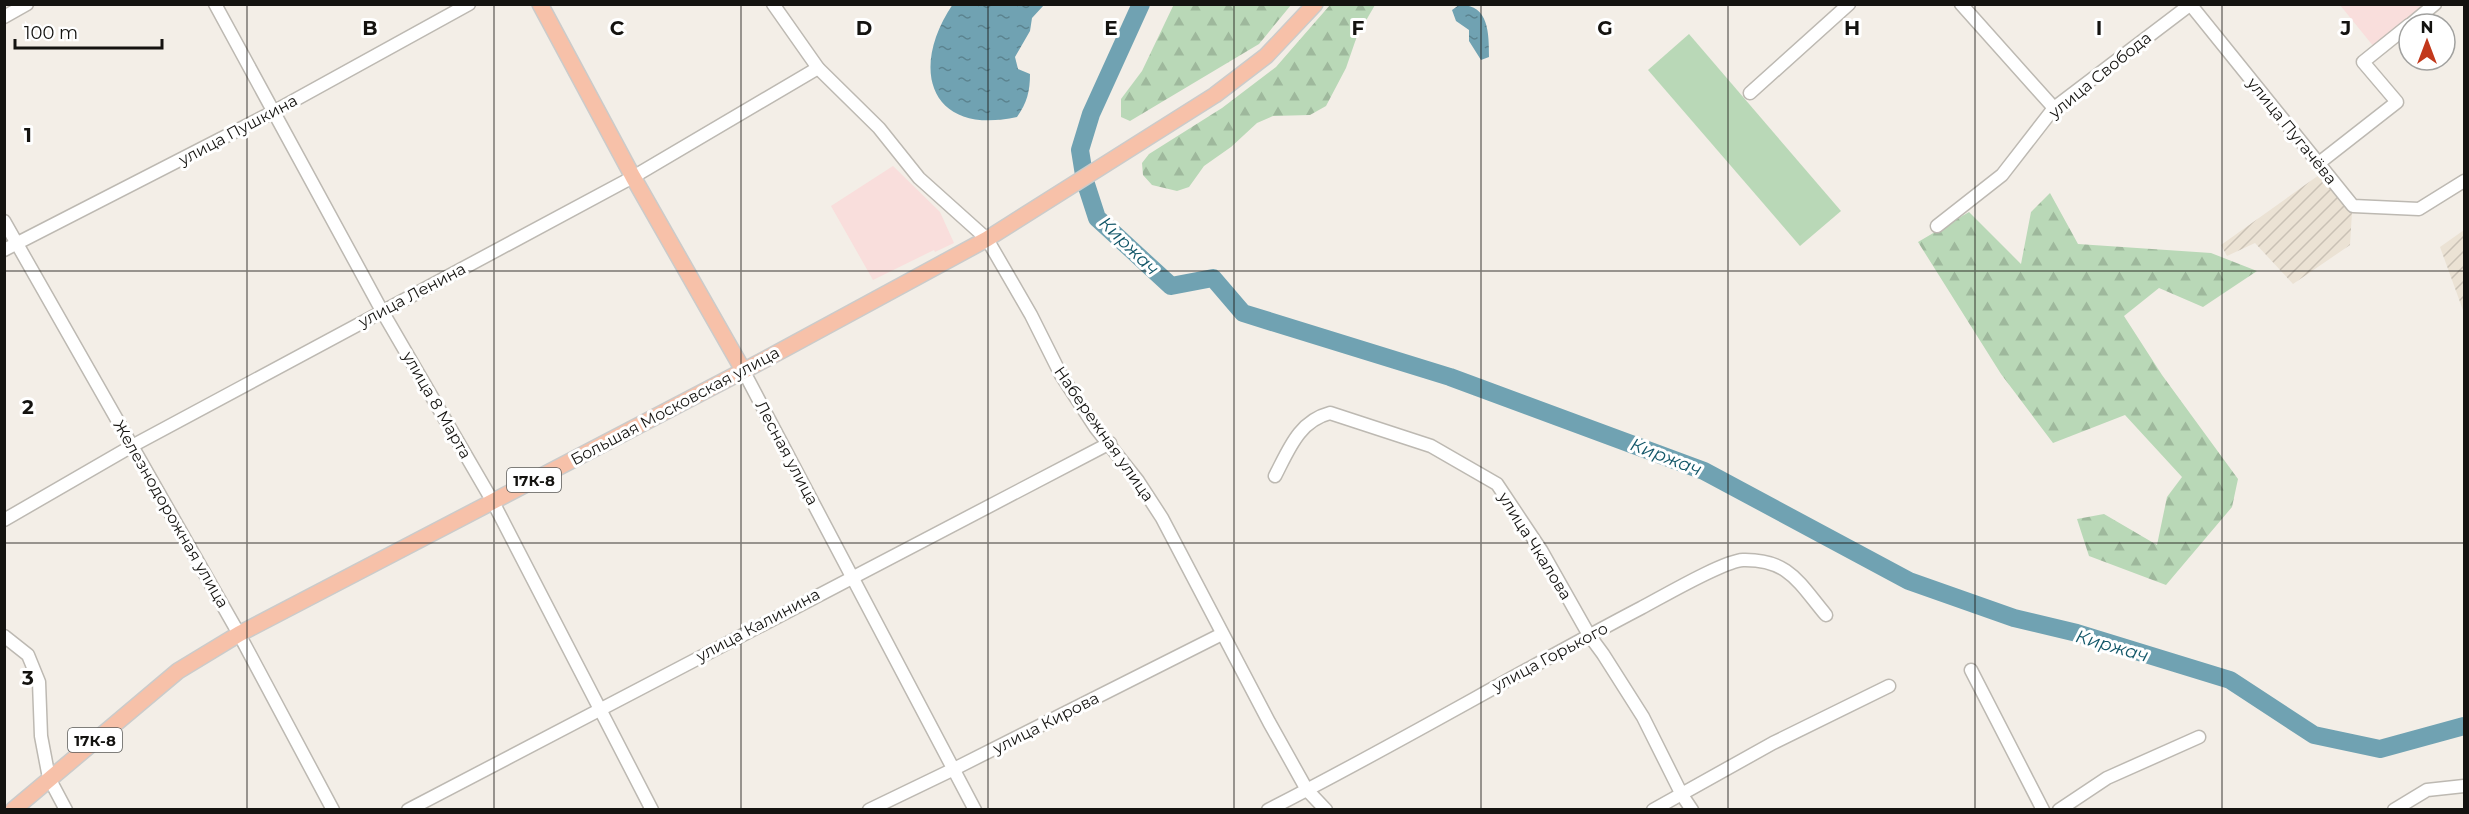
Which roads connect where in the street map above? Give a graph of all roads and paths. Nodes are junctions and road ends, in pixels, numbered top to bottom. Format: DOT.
graph roads {
  1 [pos="27,4"];
  2 [pos="215,4"];
  3 [pos="469,4"];
  4 [pos="540,4"];
  5 [pos="773,4"];
  6 [pos="1315,4"];
  7 [pos="1849,4"];
  8 [pos="1961,4"];
  9 [pos="2191,5"];
  10 [pos="4,16"];
  11 [pos="2397,35"];
  12 [pos="818,68"];
  13 [pos="1750,93"];
  14 [pos="2054,108"];
  15 [pos="273,112"];
  16 [pos="2319,163"];
  17 [pos="633,177"];
  18 [pos="2464,181"];
  19 [pos="4,221"];
  20 [pos="1937,226"];
  21 [pos="987,239"];
  22 [pos="17,244"];
  23 [pos="4,250"];
  24 [pos="382,311"];
  25 [pos="743,370"];
  26 [pos="1110,443"];
  27 [pos="132,446"];
  28 [pos="1275,476"];
  29 [pos="493,501"];
  30 [pos="4,520"];
  31 [pos="852,576"];
  32 [pos="1826,615"];
  33 [pos="239,634"];
  34 [pos="1222,634"];
  35 [pos="1588,635"];
  36 [pos="4,636"];
  37 [pos="1971,670"];
  38 [pos="1889,686"];
  39 [pos="601,707"];
  40 [pos="2199,737"];
  41 [pos="954,769"];
  42 [pos="49,778"];
  43 [pos="2464,786"];
  44 [pos="1307,790"];
  45 [pos="1682,795"];
  46 [pos="13,810"];
  47 [pos="66,810"];
  48 [pos="333,810"];
  49 [pos="408,810"];
  50 [pos="652,810"];
  51 [pos="869,810"];
  52 [pos="975,810"];
  53 [pos="1268,810"];
  54 [pos="1326,810"];
  55 [pos="1653,810"];
  56 [pos="1692,810"];
  57 [pos="2043,810"];
  58 [pos="2059,810"];
  59 [pos="2394,810"];
  1 -- 10 [label="street"];
  2 -- 15 [label="street, улица 8 Марта"];
  3 -- 15 [label="street, улица Пушкина"];
  4 -- 17 [label="main road, Лесная улица"];
  5 -- 12 [label="street, Набережная улица"];
  6 -- 21 [label="main road, Большая Московская улица"];
  7 -- 13 [label="street"];
  8 -- 14 [label="street"];
  9 -- 14 [label="street, улица Свобода"];
  9 -- 16 [label="street, улица Пугачёва"];
  11 -- 16 [label="street"];
  12 -- 17 [label="street, улица Ленина"];
  12 -- 21 [label="street, Набережная улица"];
  14 -- 20 [label="street, улица Свобода"];
  15 -- 22 [label="street, улица Пушкина"];
  15 -- 24 [label="street, улица 8 Марта"];
  16 -- 18 [label="street, улица Пугачёва"];
  17 -- 24 [label="street, улица Ленина"];
  17 -- 25 [label="main road, Лесная улица"];
  19 -- 22 [label="street, Железнодорожная улица"];
  21 -- 25 [label="main road, Большая Московская улица"];
  21 -- 26 [label="street, Набережная улица"];
  22 -- 23 [label="street, улица Пушкина"];
  22 -- 27 [label="street, Железнодорожная улица"];
  24 -- 27 [label="street, улица Ленина"];
  24 -- 29 [label="street, улица 8 Марта"];
  25 -- 29 [label="main road, Большая Московская улица / 17К-8"];
  25 -- 31 [label="street, Лесная улица"];
  26 -- 31 [label="street, улица Калинина"];
  26 -- 34 [label="street, Набережная улица"];
  27 -- 30 [label="street, улица Ленина"];
  27 -- 33 [label="street, Железнодорожная улица"];
  28 -- 35 [label="street, улица Чкалова"];
  29 -- 33 [label="main road, Большая Московская улица / 17К-8"];
  29 -- 39 [label="street, улица 8 Марта"];
  31 -- 39 [label="street, улица Калинина"];
  31 -- 41 [label="street, Лесная улица"];
  32 -- 35 [label="street, улица Горького"];
  33 -- 42 [label="main road, Большая Московская улица / 17К-8"];
  33 -- 48 [label="street, Железнодорожная улица"];
  34 -- 41 [label="street, улица Кирова"];
  34 -- 44 [label="street, Набережная улица"];
  35 -- 44 [label="street, улица Горького"];
  35 -- 45 [label="street, улица Чкалова"];
  36 -- 42 [label="street"];
  37 -- 57 [label="street"];
  38 -- 45 [label="street"];
  39 -- 49 [label="street, улица Калинина"];
  39 -- 50 [label="street, улица 8 Марта"];
  40 -- 58 [label="street"];
  41 -- 51 [label="street, улица Кирова"];
  41 -- 52 [label="street, Лесная улица"];
  42 -- 46 [label="main road, Большая Московская улица / 17К-8"];
  42 -- 47 [label="street"];
  43 -- 59 [label="street"];
  44 -- 53 [label="street, улица Горького"];
  44 -- 54 [label="street, Набережная улица"];
  45 -- 55 [label="street"];
  45 -- 56 [label="street, улица Чкалова"];
}
